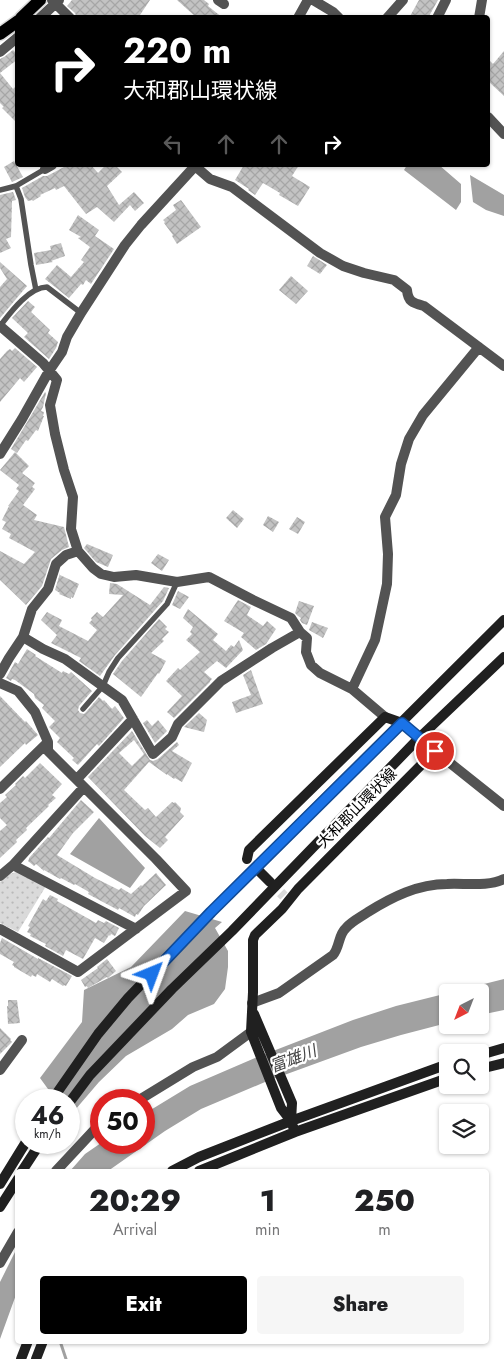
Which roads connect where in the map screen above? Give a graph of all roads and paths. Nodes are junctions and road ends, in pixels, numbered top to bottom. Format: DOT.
graph roads {
  1 [pos="40,0"];
  2 [pos="308,0"];
  3 [pos="314,0"];
  4 [pos="403,0"];
  5 [pos="446,0"];
  6 [pos="56,1"];
  7 [pos="479,1"];
  8 [pos="24,15"];
  9 [pos="43,15"];
  10 [pos="68,15"];
  11 [pos="300,15"];
  12 [pos="336,15"];
  13 [pos="390,15"];
  14 [pos="438,15"];
  15 [pos="479,15"];
  16 [pos="15,23"];
  17 [pos="0,34"];
  18 [pos="15,40"];
  19 [pos="0,52"];
  20 [pos="490,119"];
  21 [pos="504,134"];
  22 [pos="48,167"];
  23 [pos="194,167"];
  24 [pos="198,167"];
  25 [pos="16,186"];
  26 [pos="0,190"];
  27 [pos="36,290"];
  28 [pos="81,313"];
  29 [pos="0,326"];
  30 [pos="479,347"];
  31 [pos="504,366"];
  32 [pos="49,372"];
  33 [pos="0,452"];
  34 [pos="78,551"];
  35 [pos="177,582"];
  36 [pos="500,624"];
  37 [pos="300,632"];
  38 [pos="504,635"];
  39 [pos="23,637"];
  40 [pos="504,657"];
  41 [pos="0,674"];
  42 [pos="0,683"];
  43 [pos="103,686"];
  44 [pos="352,690"];
  45 [pos="83,709"];
  46 [pos="385,717"];
  47 [pos="133,719"];
  48 [pos="402,723"];
  49 [pos="419,738"];
  50 [pos="48,742"];
  51 [pos="435,751"];
  52 [pos="80,783"];
  53 [pos="0,789"];
  54 [pos="504,806"];
  55 [pos="247,859"];
  56 [pos="13,865"];
  57 [pos="259,871"];
  58 [pos="0,876"];
  59 [pos="504,879"];
  60 [pos="270,882"];
  61 [pos="0,929"];
  62 [pos="136,929"];
  63 [pos="252,1007"];
  64 [pos="256,1031"];
  65 [pos="22,1040"];
  66 [pos="504,1048"];
  67 [pos="489,1052"];
  68 [pos="504,1063"];
  69 [pos="439,1067"];
  70 [pos="489,1067"];
  71 [pos="0,1070"];
  72 [pos="439,1081"];
  73 [pos="60,1089"];
  74 [pos="80,1089"];
  75 [pos="155,1090"];
  76 [pos="291,1121"];
  77 [pos="295,1132"];
  78 [pos="90,1135"];
  79 [pos="19,1154"];
  80 [pos="33,1154"];
  81 [pos="23,1169"];
  82 [pos="58,1169"];
  83 [pos="176,1169"];
  84 [pos="204,1169"];
  85 [pos="0,1184"];
  86 [pos="15,1184"];
  87 [pos="0,1207"];
  88 [pos="15,1237"];
  89 [pos="0,1263"];
  90 [pos="27,1344"];
  91 [pos="42,1344"];
  92 [pos="22,1359"];
  93 [pos="36,1359"];
  1 -- 8 [label="main road"];
  2 -- 11 [label="street"];
  3 -- 12 [label="street"];
  4 -- 13 [label="street"];
  5 -- 14 [label="street"];
  6 -- 9 [label="street"];
  6 -- 10 [label="street"];
  7 -- 15 [label="street"];
  16 -- 17 [label="main road"];
  18 -- 19 [label="street"];
  20 -- 21 [label="street"];
  22 -- 25 [label="lane"];
  23 -- 28 [label="street"];
  24 -- 30 [label="street"];
  25 -- 26 [label="lane"];
  25 -- 27 [label="lane"];
  27 -- 28 [label="lane"];
  27 -- 29 [label="lane"];
  28 -- 32 [label="street"];
  29 -- 32 [label="street"];
  30 -- 31 [label="street"];
  30 -- 44 [label="street"];
  32 -- 33 [label="street"];
  32 -- 34 [label="street"];
  34 -- 35 [label="street"];
  34 -- 39 [label="street"];
  35 -- 37 [label="street"];
  35 -- 43 [label="lane"];
  36 -- 38 [label="main road, 大和郡山環状線"];
  36 -- 48 [label="main road, 大和郡山環状線"];
  37 -- 44 [label="street"];
  37 -- 47 [label="street"];
  39 -- 41 [label="street"];
  39 -- 43 [label="street"];
  40 -- 49 [label="main road, 大和郡山環状線"];
  42 -- 50 [label="street"];
  43 -- 45 [label="lane"];
  43 -- 47 [label="street"];
  44 -- 46 [label="street"];
  46 -- 48 [label="main road"];
  46 -- 55 [label="main road"];
  47 -- 52 [label="street"];
  48 -- 49 [label="main road"];
  48 -- 73 [label="main road, 大和郡山環状線"];
  49 -- 51 [label="main road"];
  49 -- 74 [label="main road, 大和郡山環状線"];
  50 -- 52 [label="street"];
  50 -- 53 [label="street"];
  51 -- 54 [label="street"];
  51 -- 63 [label="main road, 大和郡山環状線"];
  52 -- 56 [label="street"];
  52 -- 62 [label="street"];
  56 -- 58 [label="street"];
  56 -- 62 [label="street"];
  57 -- 60 [label="main road"];
  59 -- 63 [label="street"];
  61 -- 62 [label="street"];
  63 -- 64 [label="main road, 大和郡山環状線"];
  64 -- 75 [label="street"];
  64 -- 76 [label="main road, 大和郡山環状線"];
  64 -- 76 [label="main road, 大和郡山環状線"];
  65 -- 71 [label="street"];
  66 -- 67 [label="main road"];
  68 -- 70 [label="main road"];
  69 -- 76 [label="main road"];
  72 -- 77 [label="main road"];
  76 -- 77 [label="main road, 大和郡山環状線"];
  76 -- 83 [label="main road"];
  77 -- 84 [label="main road"];
  78 -- 82 [label="street"];
  79 -- 85 [label="main road"];
  80 -- 81 [label="main road"];
  86 -- 87 [label="main road"];
  88 -- 89 [label="street"];
  90 -- 92 [label="main road"];
  91 -- 93 [label="main road"];
}
